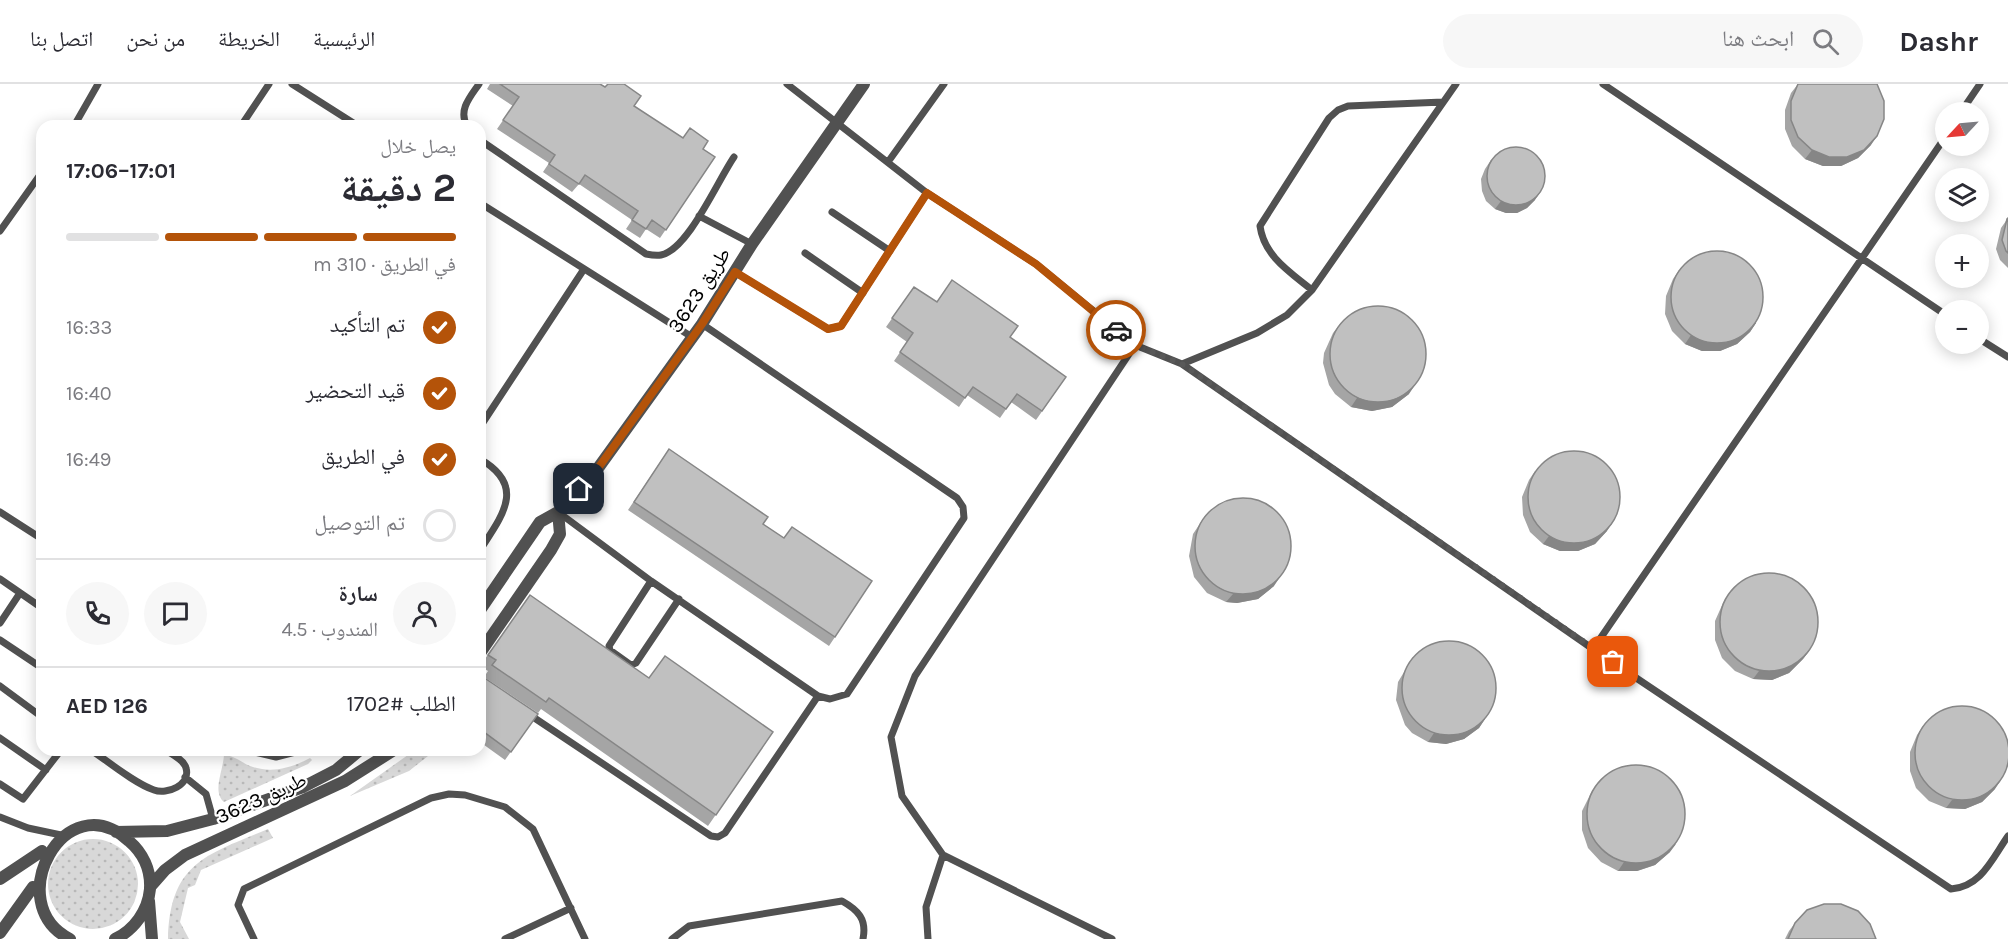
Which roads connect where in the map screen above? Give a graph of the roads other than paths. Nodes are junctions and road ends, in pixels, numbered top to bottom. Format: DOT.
graph roads {
  1 [pos="98,84"];
  2 [pos="269,84"];
  3 [pos="292,84"];
  4 [pos="479,84"];
  5 [pos="787,84"];
  6 [pos="864,84"];
  7 [pos="944,84"];
  8 [pos="1456,84"];
  9 [pos="1603,84"];
  10 [pos="1980,84"];
  11 [pos="1443,102"];
  12 [pos="1968,102"];
  13 [pos="77,120"];
  14 [pos="245,120"];
  15 [pos="349,120"];
  16 [pos="463,120"];
  17 [pos="839,122"];
  18 [pos="486,144"];
  19 [pos="1935,152"];
  20 [pos="734,158"];
  21 [pos="888,162"];
  22 [pos="36,180"];
  23 [pos="927,193"];
  24 [pos="486,207"];
  25 [pos="832,212"];
  26 [pos="699,216"];
  27 [pos="0,231"];
  28 [pos="752,244"];
  29 [pos="890,251"];
  30 [pos="805,253"];
  31 [pos="1863,259"];
  32 [pos="584,269"];
  33 [pos="735,272"];
  34 [pos="1311,291"];
  35 [pos="863,293"];
  36 [pos="1935,308"];
  37 [pos="702,324"];
  38 [pos="692,338"];
  39 [pos="1135,345"];
  40 [pos="1989,345"];
  41 [pos="2008,357"];
  42 [pos="1182,364"];
  43 [pos="486,418"];
  44 [pos="486,464"];
  45 [pos="0,512"];
  46 [pos="558,512"];
  47 [pos="36,533"];
  48 [pos="486,540"];
  49 [pos="0,579"];
  50 [pos="651,581"];
  51 [pos="20,593"];
  52 [pos="678,599"];
  53 [pos="486,601"];
  54 [pos="36,604"];
  55 [pos="0,624"];
  56 [pos="0,640"];
  57 [pos="486,644"];
  58 [pos="1593,649"];
  59 [pos="36,664"];
  60 [pos="0,686"];
  61 [pos="818,696"];
  62 [pos="518,707"];
  63 [pos="36,713"];
  64 [pos="0,738"];
  65 [pos="56,756"];
  66 [pos="100,756"];
  67 [pos="174,756"];
  68 [pos="353,756"];
  69 [pos="384,756"];
  70 [pos="46,770"];
  71 [pos="185,777"];
  72 [pos="0,784"];
  73 [pos="0,817"];
  74 [pos="213,819"];
  75 [pos="116,832"];
  76 [pos="62,835"];
  77 [pos="2008,836"];
  78 [pos="46,849"];
  79 [pos="943,855"];
  80 [pos="0,879"];
  81 [pos="33,887"];
  82 [pos="149,893"];
  83 [pos="571,908"];
  84 [pos="0,933"];
  85 [pos="64,938"];
  86 [pos="115,939"];
  87 [pos="152,939"];
  88 [pos="254,939"];
  89 [pos="505,939"];
  90 [pos="585,939"];
  91 [pos="672,939"];
  92 [pos="863,939"];
  93 [pos="928,939"];
  94 [pos="1112,939"];
  1 -- 13 [label="lane"];
  2 -- 14 [label="lane"];
  3 -- 15 [label="lane"];
  4 -- 16 [label="lane"];
  5 -- 17 [label="lane"];
  6 -- 17 [label="street, طريق 3623"];
  7 -- 21 [label="lane"];
  8 -- 11 [label="lane"];
  9 -- 31 [label="lane"];
  10 -- 12 [label="lane"];
  11 -- 34 [label="lane"];
  11 -- 34 [label="lane"];
  17 -- 21 [label="lane"];
  17 -- 28 [label="street, طريق 3623"];
  18 -- 26 [label="lane"];
  19 -- 31 [label="lane"];
  20 -- 26 [label="lane"];
  21 -- 23 [label="lane"];
  22 -- 27 [label="lane"];
  23 -- 29 [label="lane"];
  23 -- 39 [label="lane"];
  24 -- 32 [label="lane"];
  25 -- 29 [label="lane"];
  26 -- 28 [label="lane"];
  28 -- 33 [label="street, طريق 3623"];
  29 -- 35 [label="lane"];
  30 -- 35 [label="lane"];
  31 -- 36 [label="lane"];
  31 -- 58 [label="lane"];
  32 -- 38 [label="lane"];
  32 -- 43 [label="lane"];
  33 -- 35 [label="lane"];
  33 -- 37 [label="street, طريق 3623"];
  34 -- 42 [label="lane"];
  37 -- 38 [label="street, طريق 3623"];
  37 -- 61 [label="lane"];
  38 -- 46 [label="street, طريق 3623"];
  39 -- 42 [label="lane"];
  39 -- 79 [label="lane"];
  40 -- 41 [label="lane"];
  42 -- 58 [label="lane"];
  44 -- 48 [label="lane"];
  45 -- 47 [label="lane"];
  46 -- 50 [label="lane"];
  46 -- 53 [label="street, طريق 3623"];
  46 -- 57 [label="street"];
  49 -- 51 [label="lane"];
  50 -- 52 [label="lane"];
  50 -- 52 [label="lane"];
  51 -- 54 [label="lane"];
  51 -- 55 [label="lane"];
  52 -- 61 [label="lane"];
  56 -- 59 [label="lane"];
  58 -- 77 [label="lane"];
  60 -- 63 [label="lane"];
  61 -- 62 [label="lane"];
  64 -- 70 [label="lane"];
  65 -- 70 [label="lane"];
  66 -- 71 [label="lane"];
  67 -- 71 [label="lane"];
  68 -- 74 [label="street, طريق 3623"];
  69 -- 82 [label="street, طريق 3623"];
  70 -- 72 [label="lane"];
  71 -- 74 [label="lane"];
  73 -- 76 [label="lane"];
  74 -- 75 [label="street, طريق 3623"];
  75 -- 76 [label="street, طريق 3623"];
  75 -- 82 [label="street"];
  76 -- 78 [label="street"];
  78 -- 80 [label="street"];
  78 -- 81 [label="street"];
  79 -- 93 [label="lane"];
  79 -- 94 [label="lane"];
  81 -- 84 [label="street"];
  81 -- 85 [label="street"];
  82 -- 86 [label="street, طريق 3623"];
  82 -- 87 [label="street"];
  83 -- 88 [label="lane"];
  83 -- 89 [label="lane"];
  83 -- 90 [label="lane"];
  91 -- 92 [label="lane"];
}
